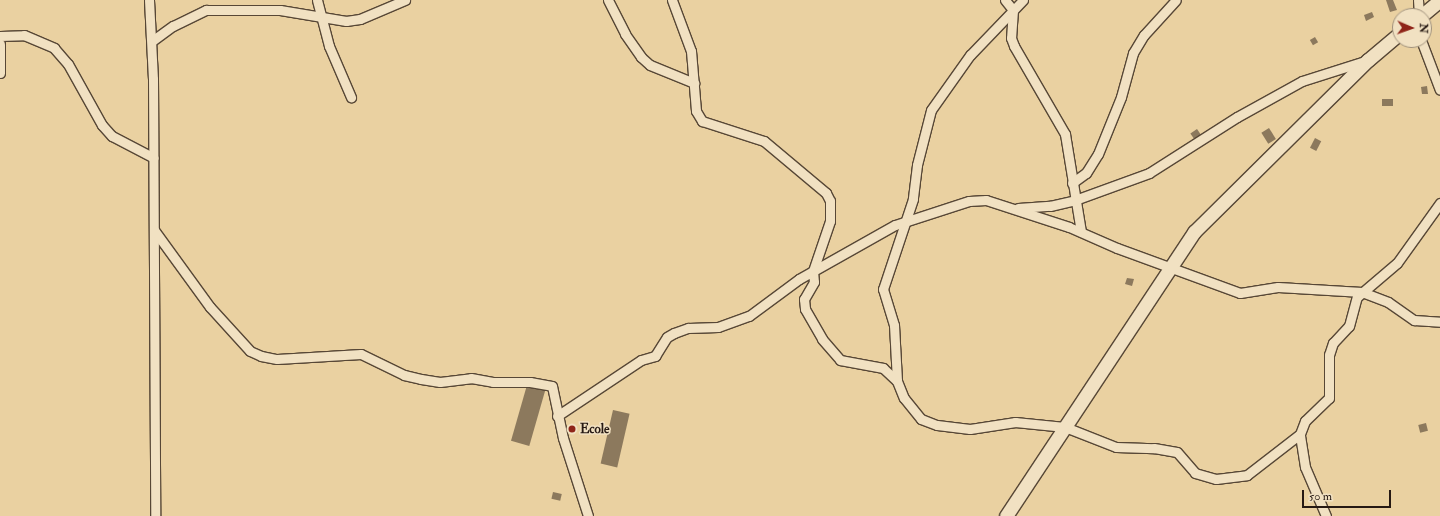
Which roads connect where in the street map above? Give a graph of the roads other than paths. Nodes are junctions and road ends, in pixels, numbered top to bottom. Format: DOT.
graph roads {
  1 [pos="149,0"];
  2 [pos="316,0"];
  3 [pos="405,0"];
  4 [pos="608,0"];
  5 [pos="672,0"];
  6 [pos="1004,0"];
  7 [pos="1023,0"];
  8 [pos="1176,0"];
  9 [pos="1440,0"];
  10 [pos="1430,8"];
  11 [pos="1013,10"];
  12 [pos="322,17"];
  13 [pos="0,36"];
  14 [pos="1392,40"];
  15 [pos="152,41"];
  16 [pos="0,44"];
  17 [pos="1424,48"];
  18 [pos="1368,60"];
  19 [pos="0,73"];
  20 [pos="694,83"];
  21 [pos="1440,90"];
  22 [pos="351,97"];
  23 [pos="154,158"];
  24 [pos="1072,183"];
  25 [pos="1075,200"];
  26 [pos="1440,203"];
  27 [pos="1012,208"];
  28 [pos="905,221"];
  29 [pos="154,230"];
  30 [pos="1080,232"];
  31 [pos="1171,265"];
  32 [pos="813,271"];
  33 [pos="1362,292"];
  34 [pos="1440,322"];
  35 [pos="897,381"];
  36 [pos="557,416"];
  37 [pos="1065,427"];
  38 [pos="1300,434"];
  39 [pos="155,516"];
  40 [pos="588,516"];
  41 [pos="1006,516"];
  42 [pos="1326,516"];
  1 -- 15 [label="street"];
  2 -- 12 [label="street"];
  3 -- 12 [label="street"];
  4 -- 20 [label="street"];
  5 -- 20 [label="street"];
  6 -- 11 [label="street"];
  7 -- 11 [label="street"];
  8 -- 24 [label="street"];
  9 -- 10 [label="street"];
  11 -- 24 [label="street"];
  11 -- 28 [label="street"];
  12 -- 15 [label="street"];
  12 -- 22 [label="street"];
  13 -- 23 [label="street"];
  14 -- 18 [label="street"];
  15 -- 23 [label="street"];
  16 -- 19 [label="street"];
  17 -- 21 [label="street"];
  18 -- 25 [label="street"];
  18 -- 31 [label="street"];
  20 -- 32 [label="street"];
  23 -- 29 [label="street"];
  24 -- 25 [label="street"];
  25 -- 27 [label="street"];
  25 -- 30 [label="street"];
  26 -- 33 [label="street"];
  27 -- 28 [label="street"];
  27 -- 30 [label="street"];
  28 -- 32 [label="street"];
  28 -- 35 [label="street"];
  29 -- 36 [label="street"];
  29 -- 39 [label="street"];
  30 -- 31 [label="street"];
  31 -- 33 [label="street"];
  31 -- 37 [label="street"];
  32 -- 35 [label="street"];
  32 -- 36 [label="street"];
  33 -- 34 [label="street"];
  33 -- 38 [label="street"];
  35 -- 37 [label="street"];
  36 -- 40 [label="street"];
  37 -- 38 [label="street"];
  37 -- 41 [label="street"];
  38 -- 42 [label="street"];
}
